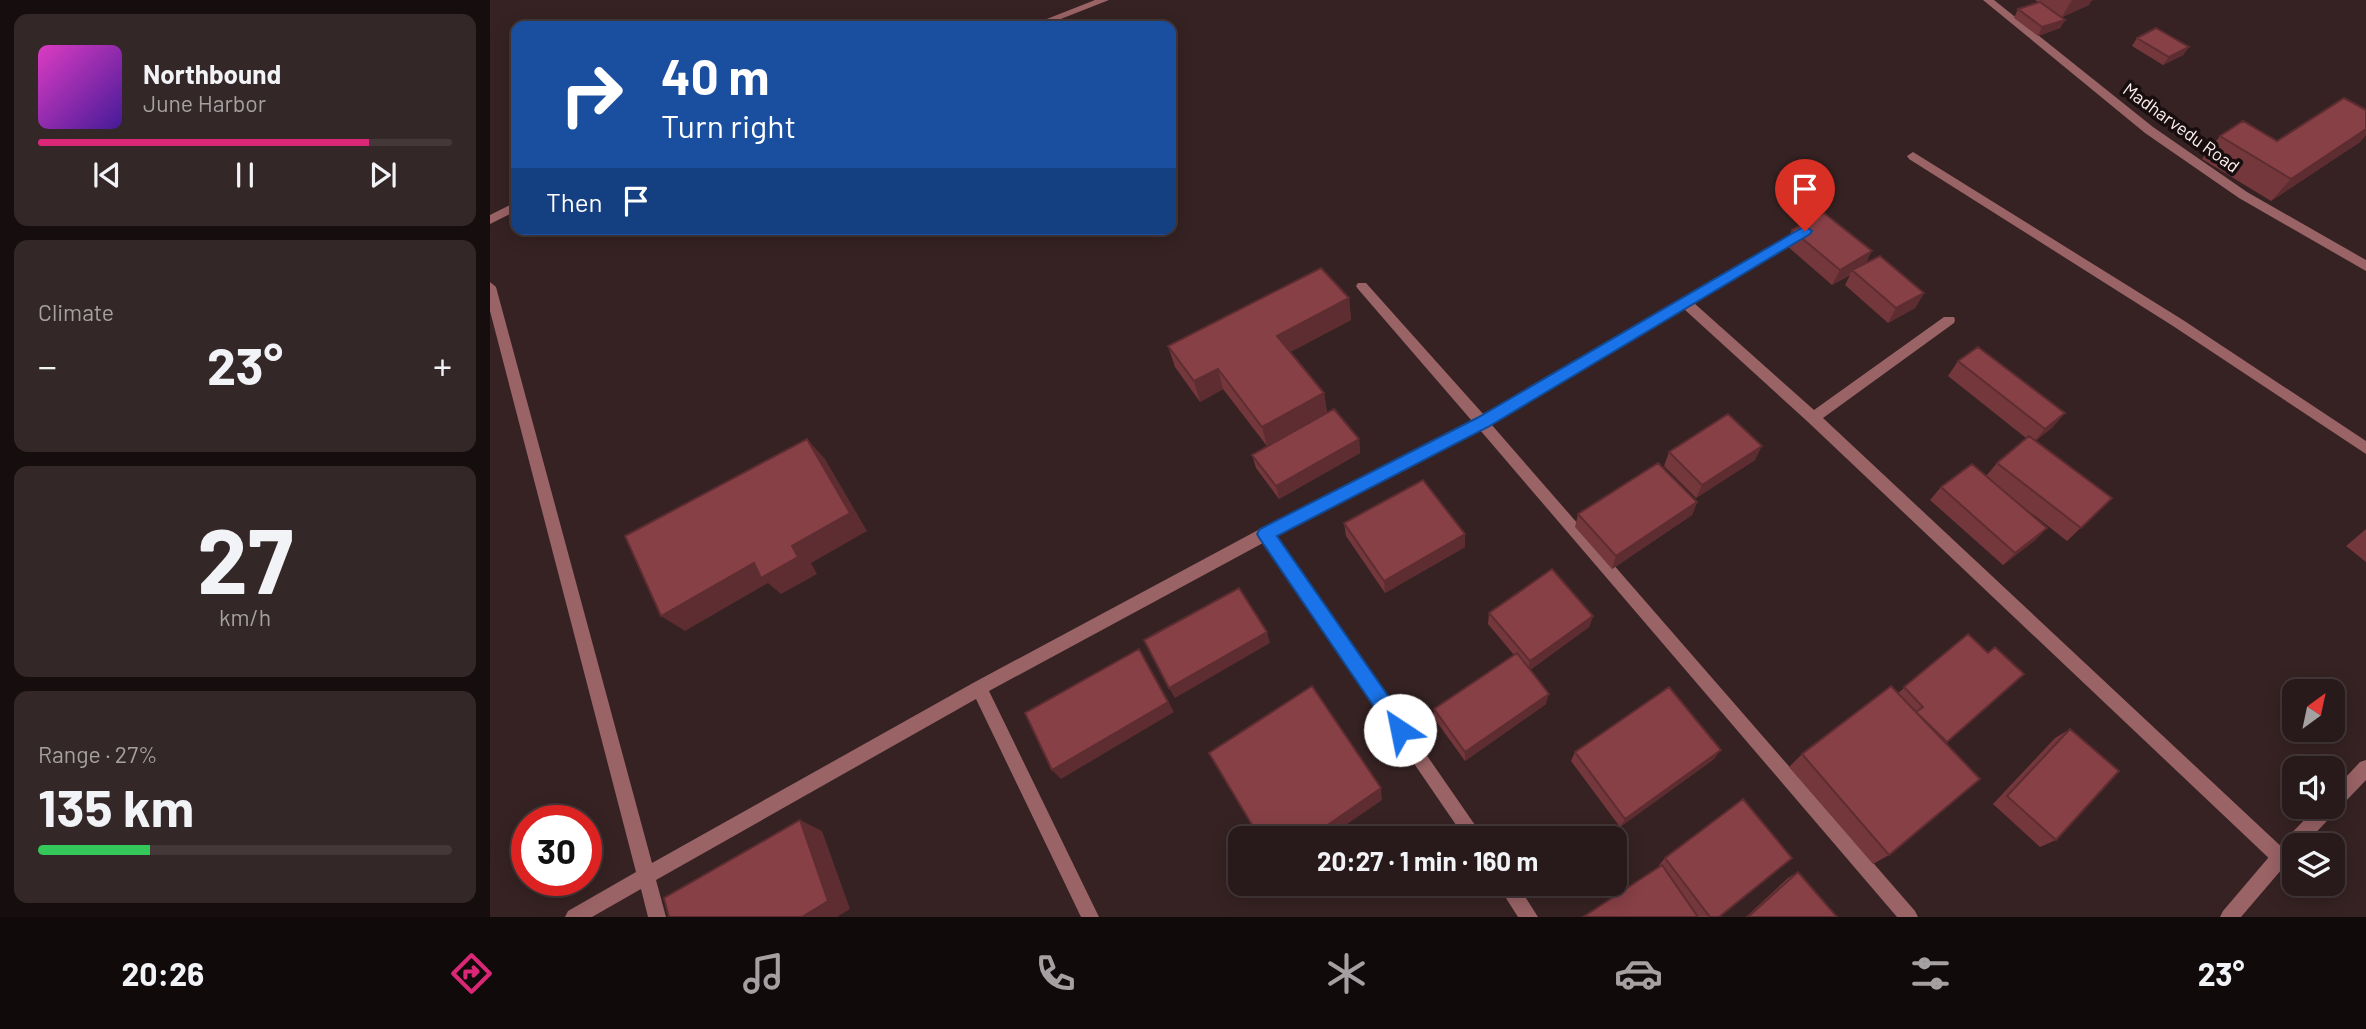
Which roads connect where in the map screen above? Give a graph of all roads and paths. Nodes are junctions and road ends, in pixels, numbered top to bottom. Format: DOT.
graph roads {
  1 [pos="1104,0"];
  2 [pos="1988,0"];
  3 [pos="1047,21"];
  4 [pos="1913,156"];
  5 [pos="511,208"];
  6 [pos="490,220"];
  7 [pos="1805,231"];
  8 [pos="2366,266"];
  9 [pos="1362,286"];
  10 [pos="490,287"];
  11 [pos="1685,303"];
  12 [pos="1949,320"];
  13 [pos="1813,418"];
  14 [pos="1482,423"];
  15 [pos="2366,448"];
  16 [pos="1265,534"];
  17 [pos="979,688"];
  18 [pos="2366,768"];
  19 [pos="2345,790"];
  20 [pos="2317,819"];
  21 [pos="1467,826"];
  22 [pos="2280,857"];
  23 [pos="646,877"];
  24 [pos="1514,896"];
  25 [pos="574,917"];
  26 [pos="657,917"];
  27 [pos="1090,917"];
  28 [pos="1529,917"];
  29 [pos="1909,917"];
  30 [pos="2229,917"];
  1 -- 3 [label="street"];
  2 -- 8 [label="street, Madharvedu Road"];
  4 -- 15 [label="street"];
  5 -- 6 [label="street"];
  7 -- 11 [label="street"];
  9 -- 14 [label="street"];
  10 -- 23 [label="street"];
  11 -- 13 [label="street"];
  11 -- 14 [label="street"];
  12 -- 13 [label="street"];
  13 -- 22 [label="street"];
  14 -- 16 [label="street"];
  14 -- 29 [label="street"];
  16 -- 17 [label="street"];
  16 -- 21 [label="street"];
  17 -- 23 [label="street"];
  17 -- 27 [label="street"];
  18 -- 19 [label="street"];
  20 -- 22 [label="street"];
  22 -- 30 [label="street"];
  23 -- 25 [label="street"];
  23 -- 26 [label="street"];
  24 -- 28 [label="street"];
}
